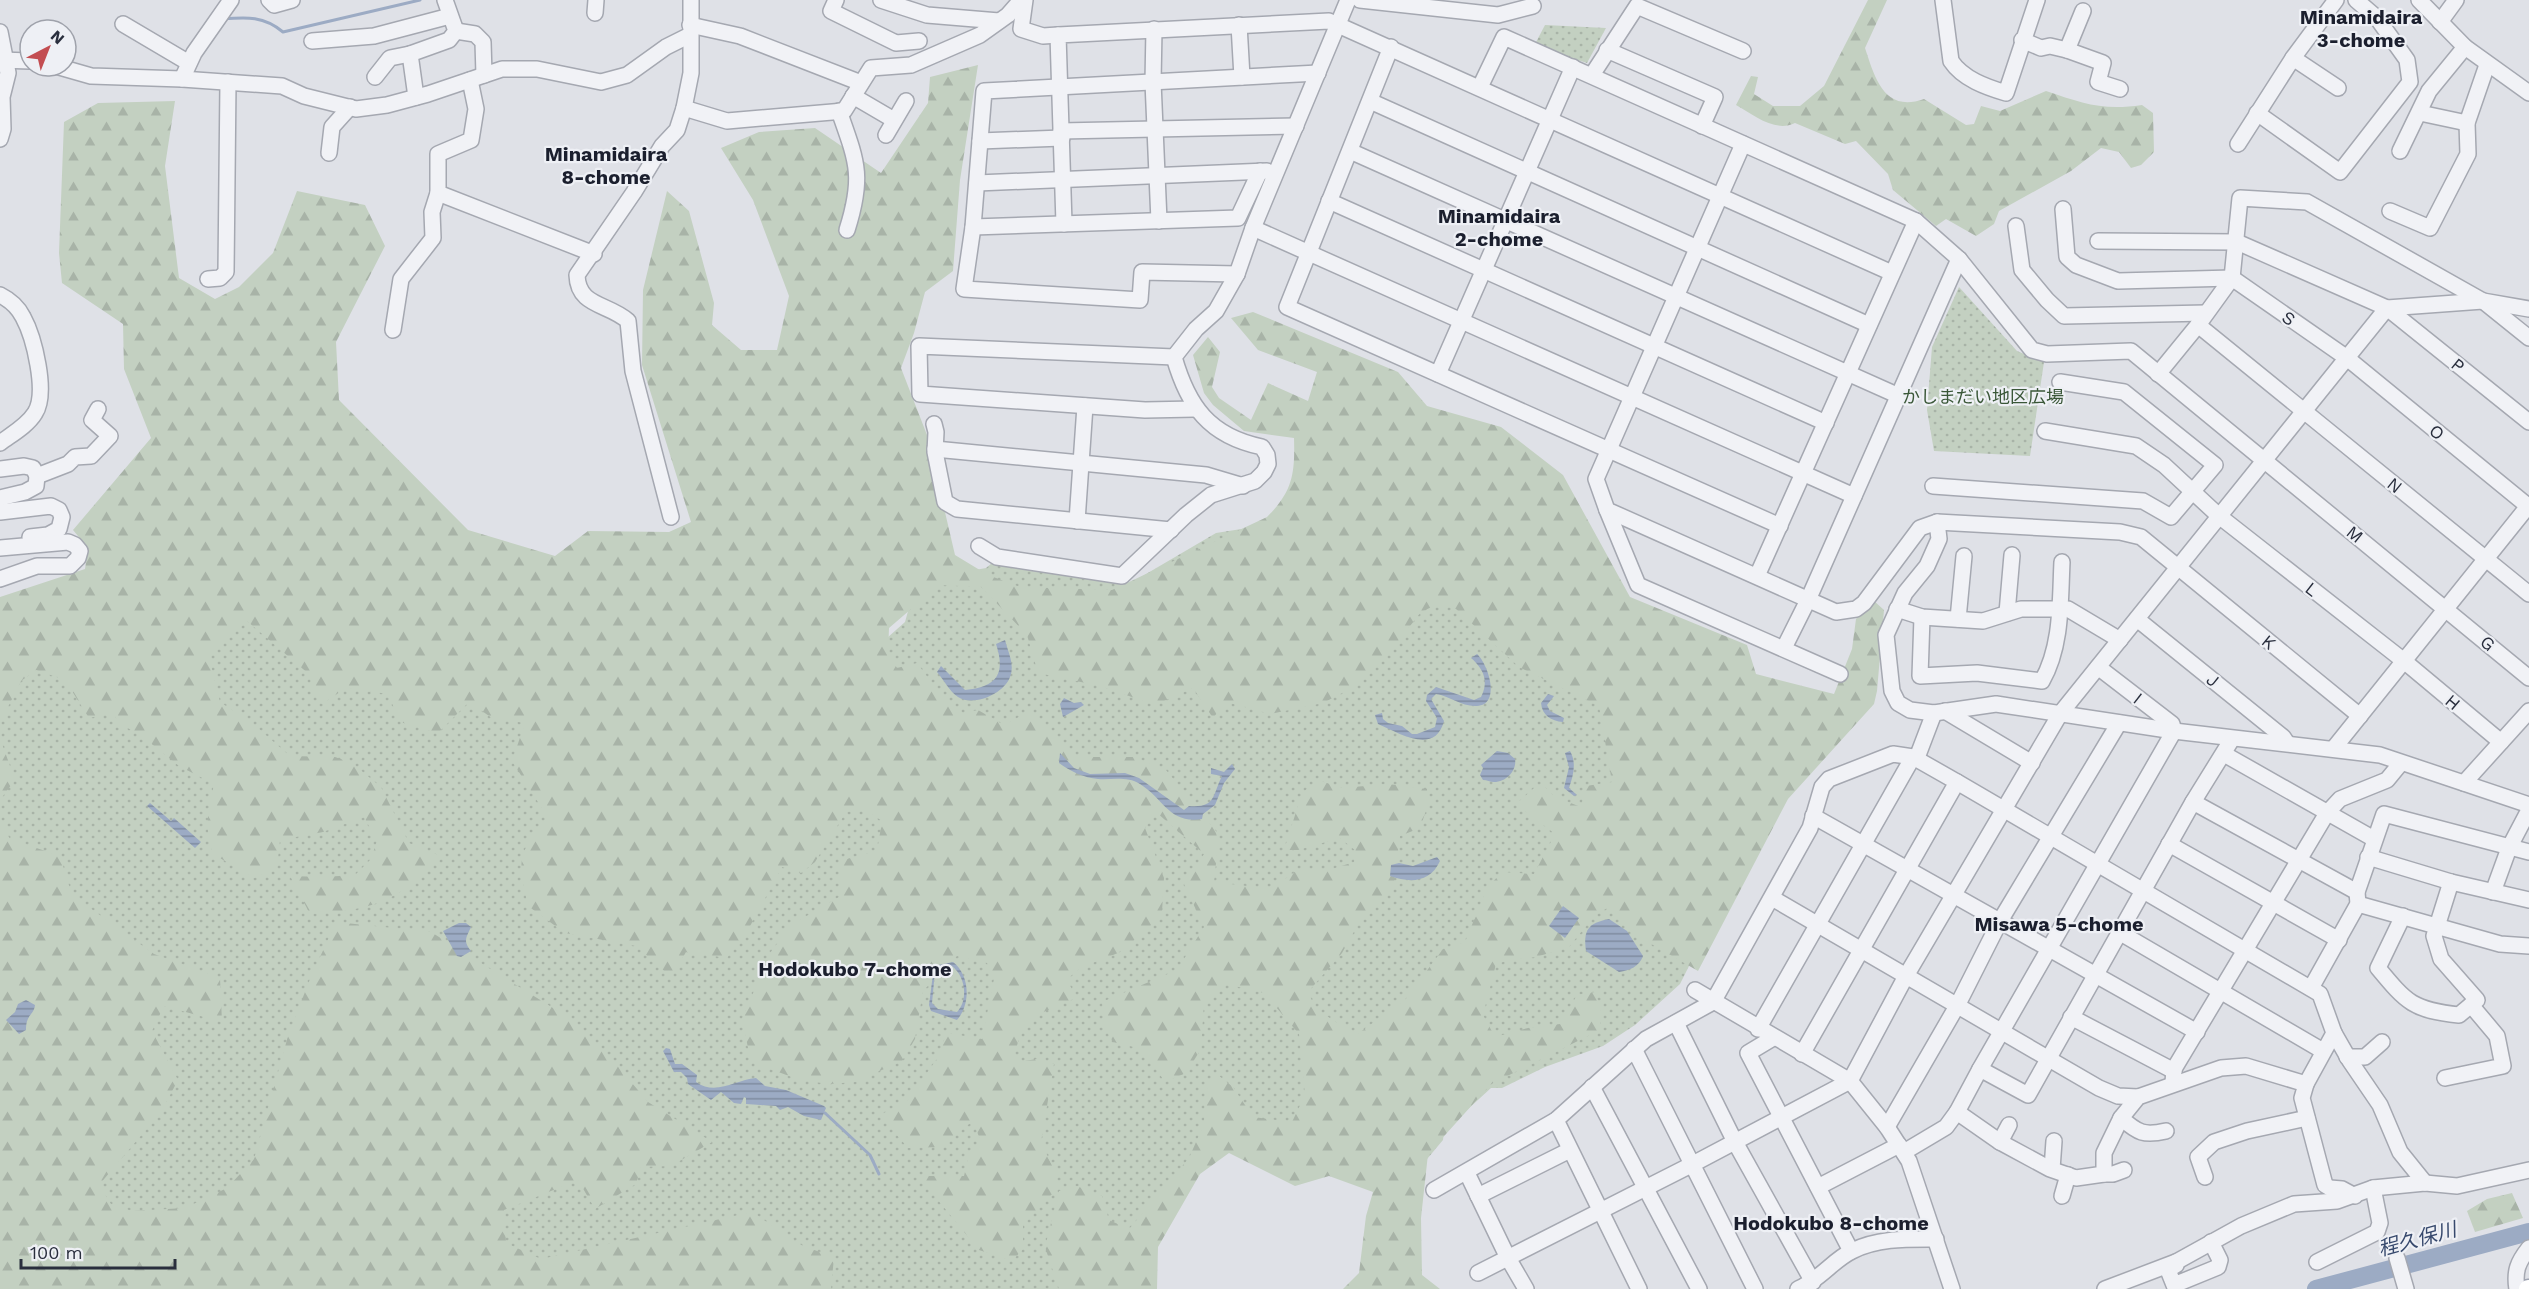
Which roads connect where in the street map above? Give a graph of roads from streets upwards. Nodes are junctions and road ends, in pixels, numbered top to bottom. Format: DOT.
graph roads {
  1 [pos="231,0"];
  2 [pos="269,0"];
  3 [pos="292,0"];
  4 [pos="445,0"];
  5 [pos="692,0"];
  6 [pos="836,0"];
  7 [pos="880,0"];
  8 [pos="1023,0"];
  9 [pos="1348,0"];
  10 [pos="1360,0"];
  11 [pos="1652,0"];
  12 [pos="1943,0"];
  13 [pos="2037,0"];
  14 [pos="2336,0"];
  15 [pos="2356,0"];
  16 [pos="2419,0"];
  17 [pos="2456,0"];
  18 [pos="1533,6"];
  19 [pos="1637,6"];
  20 [pos="2083,11"];
  21 [pos="923,14"];
  22 [pos="450,16"];
  23 [pos="999,21"];
  24 [pos="2440,21"];
  25 [pos="123,24"];
  26 [pos="1338,24"];
  27 [pos="1239,25"];
  28 [pos="1154,29"];
  29 [pos="690,30"];
  30 [pos="456,31"];
  31 [pos="0,32"];
  32 [pos="1058,35"];
  33 [pos="2022,40"];
  34 [pos="312,41"];
  35 [pos="919,41"];
  36 [pos="2465,47"];
  37 [pos="1391,48"];
  38 [pos="1607,50"];
  39 [pos="2067,50"];
  40 [pos="1743,51"];
  41 [pos="410,54"];
  42 [pos="929,57"];
  43 [pos="2293,58"];
  44 [pos="3,60"];
  45 [pos="18,61"];
  46 [pos="189,63"];
  47 [pos="2487,65"];
  48 [pos="1573,67"];
  49 [pos="78,72"];
  50 [pos="1318,74"];
  51 [pos="1592,75"];
  52 [pos="375,77"];
  53 [pos="1242,77"];
  54 [pos="182,78"];
  55 [pos="477,78"];
  56 [pos="228,82"];
  57 [pos="1153,82"];
  58 [pos="2410,82"];
  59 [pos="1060,87"];
  60 [pos="1480,87"];
  61 [pos="2120,88"];
  62 [pos="2338,88"];
  63 [pos="857,90"];
  64 [pos="2529,93"];
  65 [pos="2428,95"];
  66 [pos="416,97"];
  67 [pos="906,101"];
  68 [pos="1370,101"];
  69 [pos="350,107"];
  70 [pos="684,108"];
  71 [pos="839,111"];
  72 [pos="2257,113"];
  73 [pos="2420,113"];
  74 [pos="1550,119"];
  75 [pos="894,120"];
  76 [pos="2467,123"];
  77 [pos="1296,126"];
  78 [pos="1702,126"];
  79 [pos="1155,129"];
  80 [pos="1061,134"];
  81 [pos="886,135"];
  82 [pos="0,139"];
  83 [pos="980,141"];
  84 [pos="1743,144"];
  85 [pos="2238,144"];
  86 [pos="1350,151"];
  87 [pos="2400,152"];
  88 [pos="329,153"];
  89 [pos="1260,171"];
  90 [pos="1277,171"];
  91 [pos="1527,171"];
  92 [pos="1157,176"];
  93 [pos="1063,178"];
  94 [pos="977,183"];
  95 [pos="438,193"];
  96 [pos="1720,196"];
  97 [pos="1329,201"];
  98 [pos="2063,209"];
  99 [pos="2390,211"];
  100 [pos="1506,220"];
  101 [pos="1159,221"];
  102 [pos="1916,221"];
  103 [pos="1064,224"];
  104 [pos="2016,226"];
  105 [pos="974,227"];
  106 [pos="1253,228"];
  107 [pos="848,230"];
  108 [pos="2098,242"];
  109 [pos="2237,242"];
  110 [pos="1698,247"];
  111 [pos="1308,253"];
  112 [pos="594,254"];
  113 [pos="1959,259"];
  114 [pos="1484,270"];
  115 [pos="1892,273"];
  116 [pos="1237,274"];
  117 [pos="2232,278"];
  118 [pos="208,279"];
  119 [pos="0,295"];
  120 [pos="1676,297"];
  121 [pos="2483,301"];
  122 [pos="2387,308"];
  123 [pos="2529,309"];
  124 [pos="2202,319"];
  125 [pos="1461,321"];
  126 [pos="1869,326"];
  127 [pos="393,330"];
  128 [pos="2529,338"];
  129 [pos="1654,347"];
  130 [pos="1174,357"];
  131 [pos="2347,358"];
  132 [pos="1438,374"];
  133 [pos="1847,374"];
  134 [pos="2158,374"];
  135 [pos="2060,382"];
  136 [pos="1899,396"];
  137 [pos="1632,397"];
  138 [pos="1085,406"];
  139 [pos="98,409"];
  140 [pos="1195,409"];
  141 [pos="2304,411"];
  142 [pos="2529,422"];
  143 [pos="1826,423"];
  144 [pos="934,424"];
  145 [pos="2045,431"];
  146 [pos="0,443"];
  147 [pos="935,449"];
  148 [pos="1609,451"];
  149 [pos="2264,460"];
  150 [pos="1081,462"];
  151 [pos="0,469"];
  152 [pos="1804,473"];
  153 [pos="37,476"];
  154 [pos="1243,486"];
  155 [pos="1933,486"];
  156 [pos="2193,492"];
  157 [pos="1854,496"];
  158 [pos="0,498"];
  159 [pos="2529,506"];
  160 [pos="1607,510"];
  161 [pos="0,512"];
  162 [pos="2219,516"];
  163 [pos="671,517"];
  164 [pos="1077,520"];
  165 [pos="1937,522"];
  166 [pos="1780,526"];
  167 [pos="1171,530"];
  168 [pos="0,541"];
  169 [pos="979,546"];
  170 [pos="0,548"];
  171 [pos="2012,555"];
  172 [pos="1964,556"];
  173 [pos="2486,559"];
  174 [pos="2062,562"];
  175 [pos="2178,568"];
  176 [pos="1757,576"];
  177 [pos="0,579"];
  178 [pos="2529,594"];
  179 [pos="1808,600"];
  180 [pos="1897,609"];
  181 [pos="2060,609"];
  182 [pos="2446,609"];
  183 [pos="2007,613"];
  184 [pos="1922,616"];
  185 [pos="1958,619"];
  186 [pos="2137,619"];
  187 [pos="2120,640"];
  188 [pos="1784,648"];
  189 [pos="2404,661"];
  190 [pos="2098,667"];
  191 [pos="1840,674"];
  192 [pos="2529,678"];
  193 [pos="2529,711"];
  194 [pos="1940,712"];
  195 [pos="2061,714"];
  196 [pos="2360,716"];
  197 [pos="2119,723"];
  198 [pos="2174,731"];
  199 [pos="2232,739"];
  200 [pos="2501,742"];
  201 [pos="2287,743"];
  202 [pos="2334,748"];
  203 [pos="2224,754"];
  204 [pos="1913,757"];
  205 [pos="2032,763"];
  206 [pos="2401,763"];
  207 [pos="1957,782"];
  208 [pos="2464,783"];
  209 [pos="2193,802"];
  210 [pos="2529,805"];
  211 [pos="2004,810"];
  212 [pos="2529,810"];
  213 [pos="2327,813"];
  214 [pos="1813,816"];
  215 [pos="2049,837"];
  216 [pos="2374,839"];
  217 [pos="1864,844"];
  218 [pos="2169,844"];
  219 [pos="2510,848"];
  220 [pos="2529,852"];
  221 [pos="2368,857"];
  222 [pos="2299,860"];
  223 [pos="2096,864"];
  224 [pos="1908,869"];
  225 [pos="2451,882"];
  226 [pos="2142,891"];
  227 [pos="2493,892"];
  228 [pos="1954,895"];
  229 [pos="1772,898"];
  230 [pos="2358,898"];
  231 [pos="2529,900"];
  232 [pos="2274,903"];
  233 [pos="2403,916"];
  234 [pos="2000,921"];
  235 [pos="1818,925"];
  236 [pos="2438,928"];
  237 [pos="2119,932"];
  238 [pos="2339,940"];
  239 [pos="2529,945"];
  240 [pos="2049,949"];
  241 [pos="1861,950"];
  242 [pos="2246,951"];
  243 [pos="2095,975"];
  244 [pos="1906,976"];
  245 [pos="2311,987"];
  246 [pos="1695,990"];
  247 [pos="2221,992"];
  248 [pos="1713,1002"];
  249 [pos="2471,1005"];
  250 [pos="1957,1006"];
  251 [pos="2071,1017"];
  252 [pos="1676,1023"];
  253 [pos="1758,1029"];
  254 [pos="2001,1032"];
  255 [pos="2197,1032"];
  256 [pos="2334,1033"];
  257 [pos="1773,1038"];
  258 [pos="2382,1042"];
  259 [pos="1634,1049"];
  260 [pos="2323,1051"];
  261 [pos="1802,1054"];
  262 [pos="2347,1057"];
  263 [pos="2047,1059"];
  264 [pos="1980,1070"];
  265 [pos="2174,1077"];
  266 [pos="2445,1078"];
  267 [pos="1850,1081"];
  268 [pos="2306,1084"];
  269 [pos="1592,1087"];
  270 [pos="2138,1097"];
  271 [pos="1957,1112"];
  272 [pos="1782,1118"];
  273 [pos="2121,1118"];
  274 [pos="2307,1119"];
  275 [pos="1556,1120"];
  276 [pos="2009,1125"];
  277 [pos="1887,1127"];
  278 [pos="2166,1131"];
  279 [pos="2054,1141"];
  280 [pos="1735,1142"];
  281 [pos="2000,1142"];
  282 [pos="1902,1148"];
  283 [pos="1570,1150"];
  284 [pos="1691,1165"];
  285 [pos="2052,1169"];
  286 [pos="2124,1170"];
  287 [pos="2529,1170"];
  288 [pos="1467,1173"];
  289 [pos="2104,1174"];
  290 [pos="2068,1175"];
  291 [pos="2205,1177"];
  292 [pos="2425,1183"];
  293 [pos="1818,1187"];
  294 [pos="1646,1188"];
  295 [pos="2373,1188"];
  296 [pos="1434,1190"];
  297 [pos="1478,1196"];
  298 [pos="2062,1196"];
  299 [pos="2355,1196"];
  300 [pos="1600,1211"];
  301 [pos="1936,1239"];
  302 [pos="2211,1242"];
  303 [pos="2529,1248"];
  304 [pos="1851,1251"];
  305 [pos="1508,1258"];
  306 [pos="2176,1262"];
  307 [pos="2317,1262"];
  308 [pos="1478,1273"];
  309 [pos="1813,1282"];
  310 [pos="1526,1289"];
  311 [pos="1639,1289"];
  312 [pos="1699,1289"];
  313 [pos="1755,1289"];
  314 [pos="1798,1289"];
  315 [pos="1952,1289"];
  316 [pos="2105,1289"];
  317 [pos="2517,1289"];
  1 -- 46 [label="street"];
  2 -- 3 [label="street"];
  4 -- 22 [label="street"];
  5 -- 29 [label="street"];
  6 -- 35 [label="street"];
  7 -- 21 [label="street"];
  8 -- 23 [label="street"];
  8 -- 32 [label="street"];
  9 -- 26 [label="street"];
  10 -- 18 [label="street"];
  11 -- 19 [label="street"];
  12 -- 33 [label="street"];
  13 -- 33 [label="street"];
  14 -- 43 [label="street"];
  15 -- 58 [label="street"];
  16 -- 24 [label="street"];
  17 -- 24 [label="street"];
  19 -- 38 [label="street"];
  19 -- 40 [label="street"];
  20 -- 39 [label="street"];
  21 -- 23 [label="street"];
  21 -- 35 [label="street"];
  22 -- 30 [label="street"];
  22 -- 34 [label="street"];
  23 -- 42 [label="street"];
  24 -- 36 [label="street"];
  25 -- 46 [label="street"];
  26 -- 27 [label="street"];
  26 -- 37 [label="street"];
  26 -- 50 [label="street"];
  27 -- 28 [label="street"];
  27 -- 53 [label="street"];
  28 -- 32 [label="street"];
  28 -- 57 [label="street"];
  29 -- 55 [label="street"];
  29 -- 63 [label="street"];
  29 -- 70 [label="street"];
  30 -- 41 [label="street"];
  30 -- 55 [label="street"];
  31 -- 44 [label="street"];
  32 -- 59 [label="street"];
  33 -- 39 [label="street"];
  35 -- 42 [label="street"];
  36 -- 47 [label="street"];
  36 -- 65 [label="street"];
  37 -- 60 [label="street"];
  37 -- 68 [label="street"];
  38 -- 51 [label="street"];
  38 -- 78 [label="street"];
  39 -- 61 [label="street"];
  41 -- 52 [label="street"];
  41 -- 66 [label="street"];
  42 -- 63 [label="street"];
  43 -- 62 [label="street"];
  43 -- 72 [label="street"];
  44 -- 45 [label="street"];
  44 -- 82 [label="street"];
  46 -- 54 [label="street"];
  47 -- 64 [label="street"];
  47 -- 76 [label="street"];
  48 -- 51 [label="street"];
  48 -- 60 [label="street"];
  48 -- 74 [label="street"];
  49 -- 54 [label="street"];
  50 -- 53 [label="street"];
  50 -- 77 [label="street"];
  51 -- 78 [label="street"];
  53 -- 57 [label="street"];
  54 -- 56 [label="street"];
  55 -- 66 [label="street"];
  55 -- 95 [label="street"];
  56 -- 69 [label="street"];
  56 -- 118 [label="street"];
  57 -- 59 [label="street"];
  57 -- 79 [label="street"];
  58 -- 65 [label="street"];
  58 -- 72 [label="street"];
  59 -- 80 [label="street"];
  59 -- 83 [label="street"];
  60 -- 74 [label="street"];
  63 -- 71 [label="street"];
  63 -- 75 [label="street"];
  65 -- 73 [label="street"];
  66 -- 69 [label="street"];
  67 -- 75 [label="street"];
  68 -- 86 [label="street"];
  68 -- 91 [label="street"];
  69 -- 88 [label="street"];
  70 -- 71 [label="street"];
  70 -- 112 [label="street"];
  71 -- 107 [label="street"];
  72 -- 85 [label="street"];
  73 -- 76 [label="street"];
  73 -- 87 [label="street"];
  74 -- 91 [label="street"];
  74 -- 96 [label="street"];
  75 -- 81 [label="street"];
  76 -- 99 [label="street"];
  77 -- 79 [label="street"];
  77 -- 90 [label="street"];
  78 -- 84 [label="street"];
  79 -- 80 [label="street"];
  79 -- 92 [label="street"];
  80 -- 83 [label="street"];
  80 -- 93 [label="street"];
  83 -- 94 [label="street"];
  84 -- 96 [label="street"];
  84 -- 102 [label="street"];
  86 -- 97 [label="street"];
  86 -- 100 [label="street"];
  89 -- 90 [label="street"];
  89 -- 92 [label="street"];
  89 -- 101 [label="street"];
  90 -- 106 [label="street"];
  91 -- 100 [label="street"];
  91 -- 110 [label="street"];
  92 -- 93 [label="street"];
  92 -- 101 [label="street"];
  93 -- 94 [label="street"];
  93 -- 103 [label="street"];
  94 -- 105 [label="street"];
  95 -- 112 [label="street"];
  95 -- 127 [label="street"];
  96 -- 110 [label="street"];
  96 -- 115 [label="street"];
  97 -- 111 [label="street"];
  97 -- 114 [label="street"];
  98 -- 117 [label="street"];
  100 -- 114 [label="street"];
  100 -- 120 [label="street"];
  101 -- 103 [label="street"];
  102 -- 113 [label="street"];
  102 -- 115 [label="street"];
  103 -- 105 [label="street"];
  104 -- 124 [label="street"];
  105 -- 116 [label="street"];
  106 -- 111 [label="street"];
  106 -- 116 [label="street"];
  108 -- 109 [label="street"];
  109 -- 117 [label="street"];
  109 -- 121 [label="street"];
  109 -- 122 [label="street"];
  110 -- 120 [label="street"];
  110 -- 126 [label="street"];
  111 -- 125 [label="street"];
  111 -- 132 [label="street"];
  112 -- 163 [label="street"];
  113 -- 134 [label="street, M"];
  113 -- 136 [label="street"];
  114 -- 125 [label="street"];
  114 -- 129 [label="street"];
  115 -- 126 [label="street"];
  116 -- 130 [label="street"];
  117 -- 124 [label="street"];
  117 -- 131 [label="street, S"];
  119 -- 146 [label="street"];
  120 -- 129 [label="street"];
  120 -- 133 [label="street"];
  121 -- 122 [label="street"];
  121 -- 123 [label="street"];
  121 -- 128 [label="street"];
  122 -- 131 [label="street"];
  122 -- 142 [label="street, P"];
  124 -- 134 [label="street"];
  124 -- 141 [label="street, N"];
  125 -- 132 [label="street"];
  125 -- 137 [label="street"];
  126 -- 133 [label="street"];
  129 -- 137 [label="street"];
  129 -- 143 [label="street"];
  130 -- 138 [label="street"];
  130 -- 140 [label="street"];
  131 -- 141 [label="street"];
  131 -- 159 [label="street, O"];
  132 -- 148 [label="street"];
  133 -- 136 [label="street"];
  133 -- 143 [label="street"];
  134 -- 149 [label="street, M"];
  135 -- 156 [label="street"];
  136 -- 157 [label="street"];
  137 -- 148 [label="street"];
  137 -- 152 [label="street"];
  138 -- 140 [label="street"];
  138 -- 150 [label="street"];
  139 -- 153 [label="street"];
  140 -- 154 [label="street"];
  141 -- 149 [label="street"];
  141 -- 173 [label="street, N"];
  143 -- 152 [label="street"];
  144 -- 147 [label="street"];
  145 -- 156 [label="street, L"];
  147 -- 150 [label="street"];
  147 -- 164 [label="street"];
  148 -- 160 [label="street"];
  148 -- 166 [label="street"];
  149 -- 162 [label="street"];
  149 -- 182 [label="street, M"];
  150 -- 154 [label="street"];
  150 -- 164 [label="street"];
  151 -- 153 [label="street"];
  152 -- 157 [label="street"];
  152 -- 166 [label="street"];
  153 -- 158 [label="street"];
  154 -- 167 [label="street"];
  155 -- 156 [label="street"];
  156 -- 162 [label="street, L"];
  157 -- 179 [label="street"];
  159 -- 173 [label="street"];
  160 -- 176 [label="street"];
  160 -- 188 [label="street"];
  161 -- 168 [label="street"];
  162 -- 175 [label="street"];
  162 -- 189 [label="street, L"];
  164 -- 167 [label="street"];
  165 -- 175 [label="street, K"];
  165 -- 179 [label="street"];
  165 -- 180 [label="street"];
  166 -- 176 [label="street"];
  167 -- 169 [label="street"];
  170 -- 177 [label="street"];
  171 -- 183 [label="street"];
  172 -- 185 [label="street"];
  173 -- 178 [label="street, N"];
  173 -- 182 [label="street"];
  174 -- 181 [label="street"];
  175 -- 186 [label="street"];
  175 -- 196 [label="street, K"];
  176 -- 179 [label="street"];
  179 -- 188 [label="street"];
  180 -- 184 [label="street"];
  180 -- 194 [label="street"];
  181 -- 183 [label="street"];
  181 -- 184 [label="street"];
  181 -- 187 [label="street"];
  182 -- 189 [label="street"];
  182 -- 192 [label="street, G"];
  183 -- 185 [label="street"];
  184 -- 185 [label="street"];
  186 -- 187 [label="street"];
  186 -- 201 [label="street, J"];
  187 -- 190 [label="street"];
  188 -- 191 [label="street"];
  189 -- 196 [label="street"];
  189 -- 200 [label="street, H"];
  190 -- 195 [label="street"];
  190 -- 198 [label="street, I"];
  193 -- 200 [label="street"];
  194 -- 195 [label="street"];
  194 -- 204 [label="street"];
  194 -- 205 [label="street"];
  195 -- 197 [label="street"];
  195 -- 205 [label="street"];
  196 -- 202 [label="street"];
  197 -- 198 [label="street"];
  197 -- 215 [label="street"];
  198 -- 199 [label="street"];
  198 -- 223 [label="street"];
  199 -- 201 [label="street"];
  199 -- 203 [label="street"];
  200 -- 208 [label="street"];
  201 -- 202 [label="street"];
  202 -- 206 [label="street"];
  203 -- 209 [label="street"];
  203 -- 213 [label="street"];
  204 -- 207 [label="street"];
  204 -- 214 [label="street"];
  204 -- 217 [label="street"];
  205 -- 211 [label="street"];
  206 -- 208 [label="street"];
  206 -- 213 [label="street"];
  207 -- 211 [label="street"];
  207 -- 224 [label="street"];
  208 -- 210 [label="street"];
  209 -- 218 [label="street"];
  209 -- 222 [label="street"];
  211 -- 215 [label="street"];
  211 -- 228 [label="street"];
  212 -- 219 [label="street"];
  213 -- 216 [label="street"];
  213 -- 222 [label="street"];
  214 -- 217 [label="street"];
  214 -- 229 [label="street"];
  215 -- 223 [label="street"];
  215 -- 234 [label="street"];
  216 -- 219 [label="street"];
  216 -- 221 [label="street"];
  217 -- 224 [label="street"];
  217 -- 235 [label="street"];
  218 -- 226 [label="street"];
  218 -- 232 [label="street"];
  219 -- 220 [label="street"];
  219 -- 227 [label="street"];
  221 -- 225 [label="street"];
  221 -- 230 [label="street"];
  222 -- 230 [label="street"];
  222 -- 232 [label="street"];
  223 -- 226 [label="street"];
  223 -- 240 [label="street"];
  224 -- 228 [label="street"];
  224 -- 241 [label="street"];
  225 -- 227 [label="street"];
  225 -- 236 [label="street"];
  226 -- 237 [label="street"];
  226 -- 242 [label="street"];
  227 -- 231 [label="street"];
  228 -- 234 [label="street"];
  228 -- 244 [label="street"];
  229 -- 235 [label="street"];
  229 -- 248 [label="street"];
  230 -- 233 [label="street"];
  230 -- 238 [label="street"];
  232 -- 238 [label="street"];
  232 -- 242 [label="street"];
  233 -- 236 [label="street"];
  233 -- 249 [label="street"];
  234 -- 240 [label="street"];
  234 -- 250 [label="street"];
  235 -- 241 [label="street"];
  235 -- 253 [label="street"];
  236 -- 239 [label="street"];
  236 -- 249 [label="street"];
  237 -- 243 [label="street"];
  237 -- 247 [label="street"];
  238 -- 245 [label="street"];
  240 -- 243 [label="street"];
  240 -- 254 [label="street"];
  241 -- 244 [label="street"];
  241 -- 261 [label="street"];
  242 -- 245 [label="street"];
  242 -- 247 [label="street"];
  243 -- 251 [label="street"];
  243 -- 255 [label="street"];
  244 -- 250 [label="street"];
  244 -- 267 [label="street"];
  245 -- 256 [label="street"];
  246 -- 248 [label="street"];
  247 -- 255 [label="street"];
  247 -- 260 [label="street"];
  248 -- 252 [label="street"];
  248 -- 253 [label="street"];
  249 -- 266 [label="street"];
  250 -- 254 [label="street"];
  250 -- 277 [label="street"];
  251 -- 263 [label="street"];
  251 -- 265 [label="street"];
  252 -- 259 [label="street"];
  252 -- 280 [label="street"];
  253 -- 257 [label="street"];
  254 -- 263 [label="street"];
  254 -- 264 [label="street"];
  255 -- 265 [label="street"];
  256 -- 260 [label="street"];
  256 -- 262 [label="street"];
  257 -- 261 [label="street"];
  257 -- 272 [label="street"];
  258 -- 262 [label="street"];
  259 -- 269 [label="street"];
  259 -- 284 [label="street"];
  260 -- 268 [label="street"];
  261 -- 267 [label="street"];
  262 -- 292 [label="street"];
  263 -- 264 [label="street"];
  263 -- 270 [label="street"];
  264 -- 271 [label="street"];
  265 -- 268 [label="street"];
  265 -- 270 [label="street"];
  267 -- 272 [label="street"];
  267 -- 277 [label="street"];
  268 -- 274 [label="street"];
  269 -- 275 [label="street"];
  269 -- 294 [label="street"];
  270 -- 273 [label="street"];
  271 -- 281 [label="street"];
  271 -- 282 [label="street"];
  272 -- 280 [label="street"];
  272 -- 293 [label="street"];
  273 -- 278 [label="street"];
  273 -- 289 [label="street"];
  274 -- 291 [label="street"];
  274 -- 299 [label="street"];
  275 -- 283 [label="street"];
  275 -- 288 [label="street"];
  276 -- 281 [label="street"];
  277 -- 282 [label="street"];
  279 -- 285 [label="street"];
  280 -- 284 [label="street"];
  280 -- 309 [label="street"];
  281 -- 285 [label="street"];
  282 -- 293 [label="street"];
  282 -- 301 [label="street"];
  283 -- 297 [label="street"];
  283 -- 300 [label="street"];
  284 -- 294 [label="street"];
  284 -- 313 [label="street"];
  285 -- 290 [label="street"];
  286 -- 289 [label="street"];
  287 -- 292 [label="street"];
  288 -- 296 [label="street"];
  288 -- 297 [label="street"];
  289 -- 290 [label="street"];
  290 -- 298 [label="street"];
  292 -- 295 [label="street"];
  293 -- 304 [label="street"];
  294 -- 300 [label="street"];
  294 -- 312 [label="street"];
  295 -- 299 [label="street"];
  295 -- 307 [label="street"];
  297 -- 305 [label="street"];
  299 -- 302 [label="street"];
  300 -- 305 [label="street"];
  300 -- 311 [label="street"];
  301 -- 304 [label="street"];
  301 -- 315 [label="street"];
  302 -- 306 [label="street"];
  302 -- 306 [label="street"];
  303 -- 317 [label="street"];
  304 -- 309 [label="street"];
  305 -- 308 [label="street"];
  305 -- 310 [label="street"];
  306 -- 316 [label="street"];
  309 -- 314 [label="street"];
}
